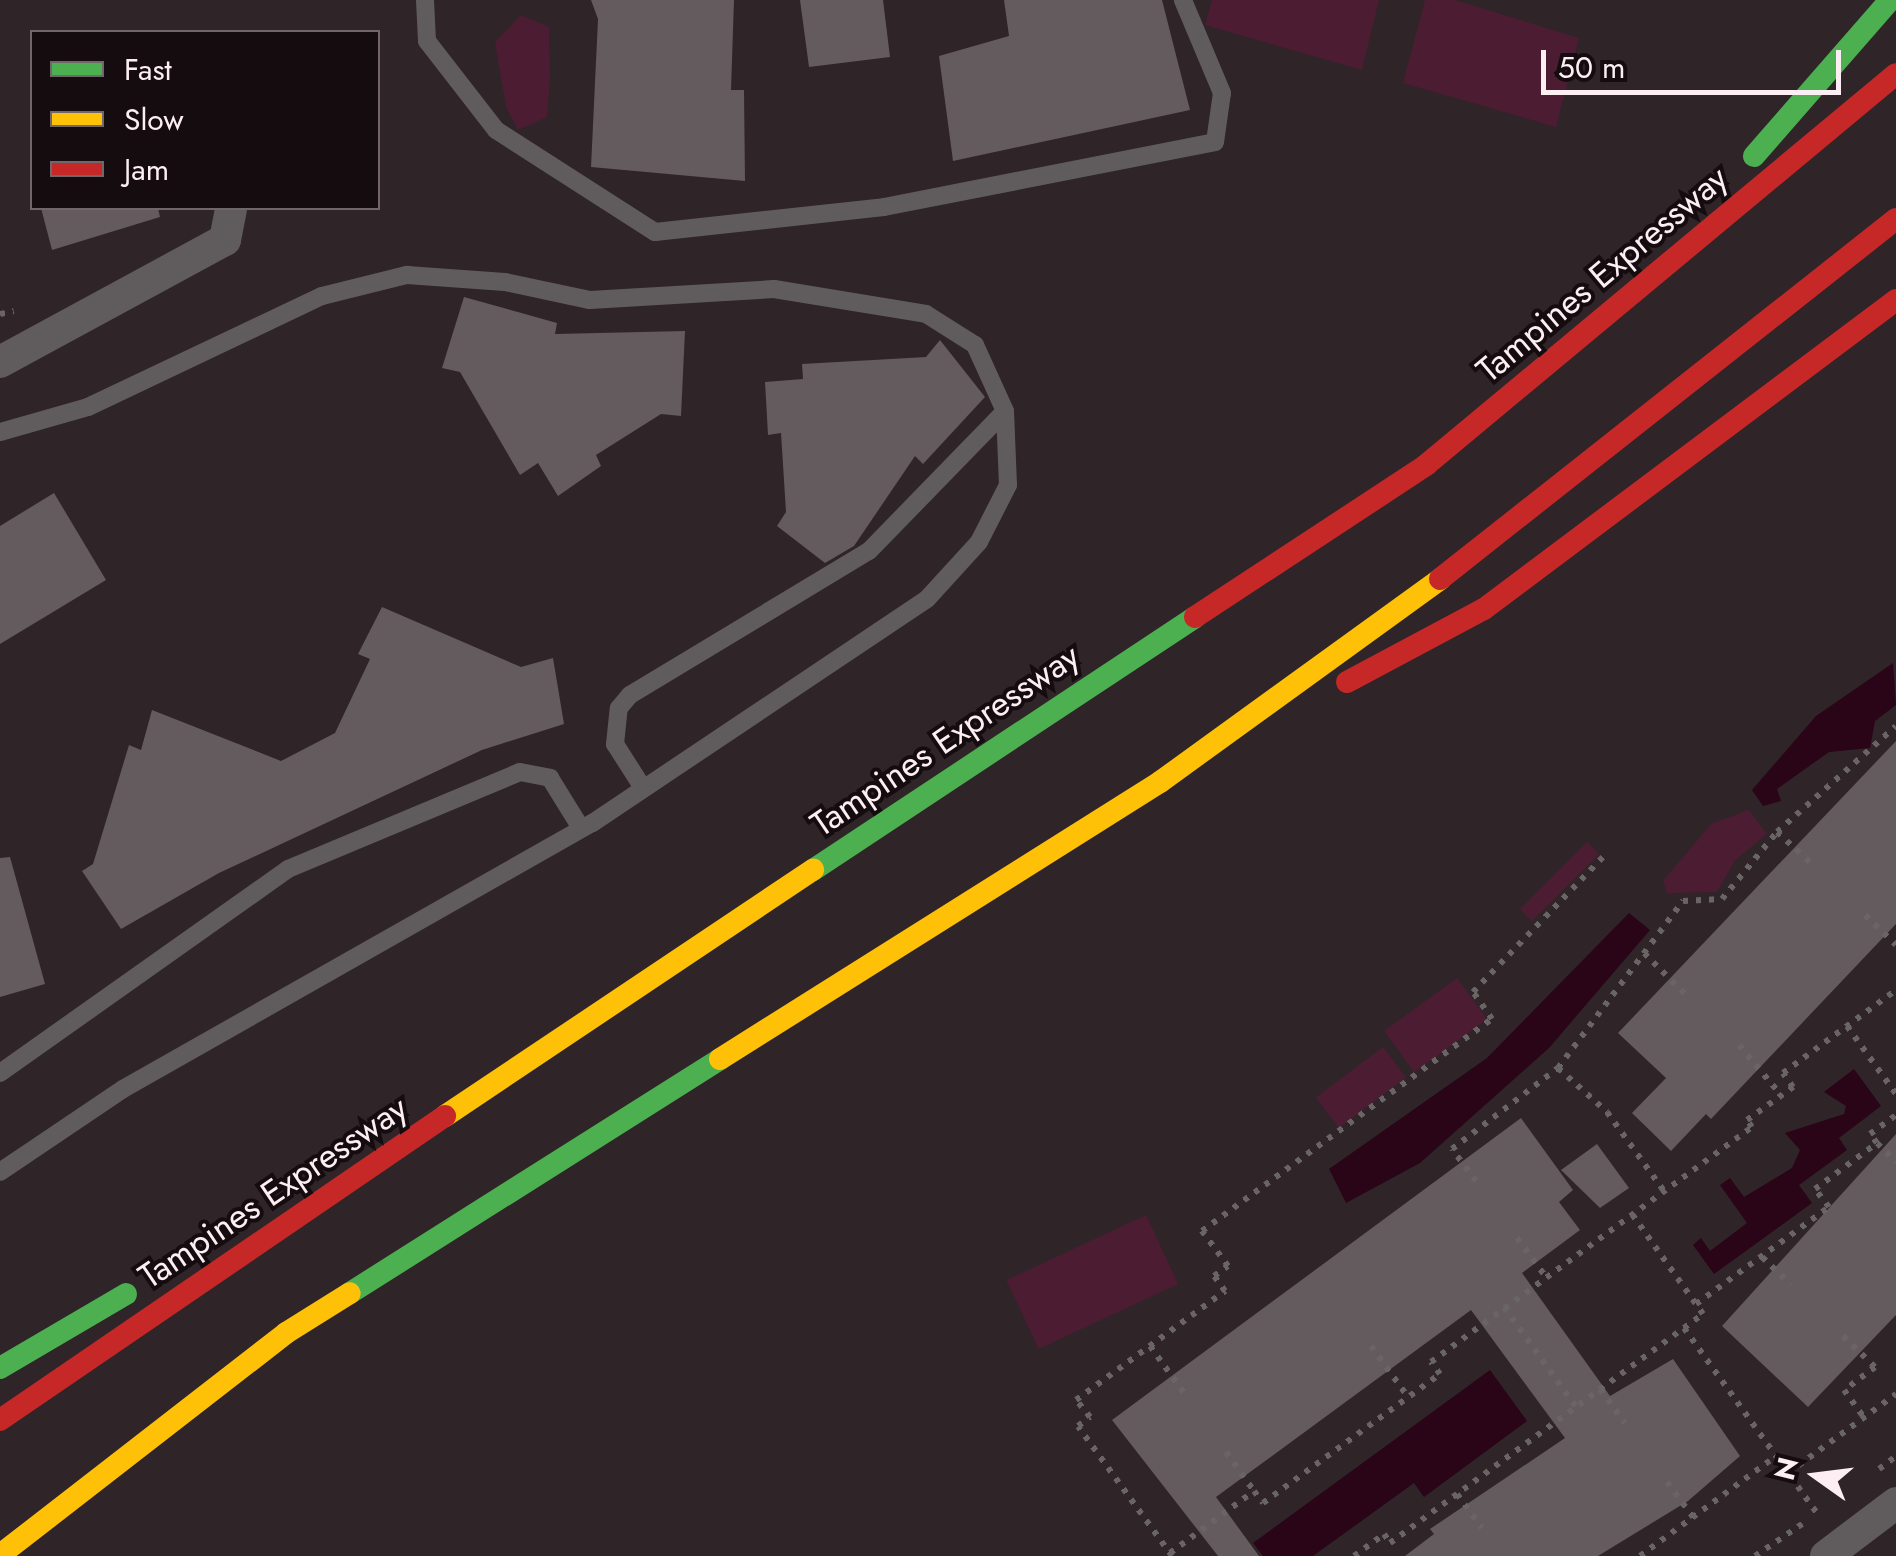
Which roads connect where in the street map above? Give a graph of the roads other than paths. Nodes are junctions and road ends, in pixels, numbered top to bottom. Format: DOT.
graph roads {
  1 [pos="425,0"];
  2 [pos="1182,0"];
  3 [pos="1890,0"];
  4 [pos="1896,74"];
  5 [pos="231,210"];
  6 [pos="1896,219"];
  7 [pos="1691,247"];
  8 [pos="1896,300"];
  9 [pos="0,362"];
  10 [pos="1005,411"];
  11 [pos="0,432"];
  12 [pos="1160,782"];
  13 [pos="643,788"];
  14 [pos="581,828"];
  15 [pos="596,1013"];
  16 [pos="0,1073"];
  17 [pos="0,1172"];
  18 [pos="222,1236"];
  19 [pos="154,1277"];
  20 [pos="0,1368"];
  21 [pos="0,1420"];
  22 [pos="1896,1503"];
  23 [pos="0,1555"];
  24 [pos="1826,1556"];
  1 -- 2 [label="lane"];
  3 -- 7 [label="highway"];
  4 -- 7 [label="highway, Tampines Expressway"];
  5 -- 9 [label="street"];
  6 -- 12 [label="highway"];
  7 -- 15 [label="highway, Tampines Expressway"];
  8 -- 12 [label="highway"];
  10 -- 11 [label="lane"];
  10 -- 13 [label="lane"];
  10 -- 13 [label="lane"];
  12 -- 23 [label="highway"];
  13 -- 14 [label="lane"];
  14 -- 16 [label="lane"];
  14 -- 17 [label="lane"];
  15 -- 18 [label="highway"];
  15 -- 21 [label="highway, Tampines Expressway"];
  19 -- 20 [label="highway"];
  22 -- 24 [label="street"];
}
